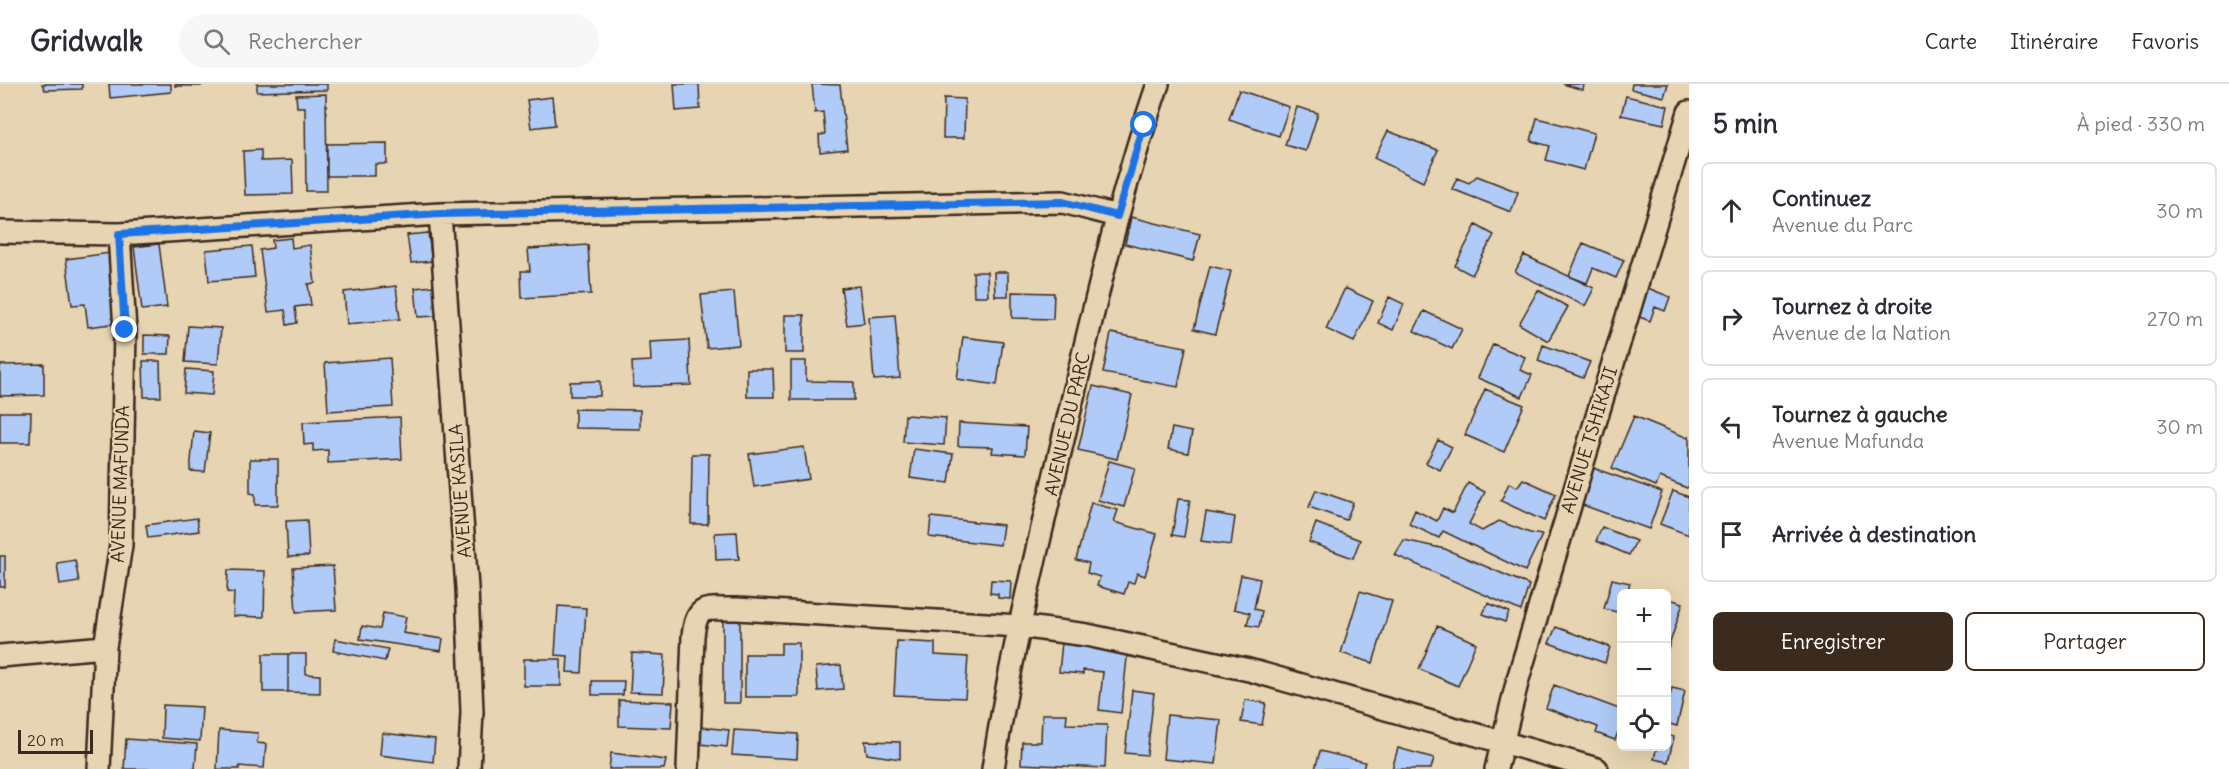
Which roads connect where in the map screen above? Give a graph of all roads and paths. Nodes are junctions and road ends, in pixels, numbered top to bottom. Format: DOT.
graph roads {
  1 [pos="1158,84"];
  2 [pos="1689,112"];
  3 [pos="440,214"];
  4 [pos="1117,216"];
  5 [pos="0,232"];
  6 [pos="119,234"];
  7 [pos="1018,626"];
  8 [pos="105,647"];
  9 [pos="0,656"];
  10 [pos="1502,741"];
  11 [pos="99,769"];
  12 [pos="469,769"];
  13 [pos="688,769"];
  14 [pos="993,769"];
  15 [pos="1496,769"];
  16 [pos="1596,769"];
  1 -- 4 [label="street, AVENUE DU PARC"];
  2 -- 10 [label="street, AVENUE TSHIKAJI"];
  3 -- 4 [label="street"];
  3 -- 6 [label="street"];
  3 -- 12 [label="street, AVENUE KASILA"];
  4 -- 7 [label="street, AVENUE DU PARC"];
  5 -- 6 [label="street"];
  6 -- 8 [label="street, AVENUE MAFUNDA"];
  7 -- 10 [label="street"];
  7 -- 13 [label="street"];
  7 -- 14 [label="street, AVENUE DU PARC"];
  8 -- 9 [label="street"];
  8 -- 11 [label="street, AVENUE MAFUNDA"];
  10 -- 15 [label="street, AVENUE TSHIKAJI"];
  10 -- 16 [label="street"];
}
